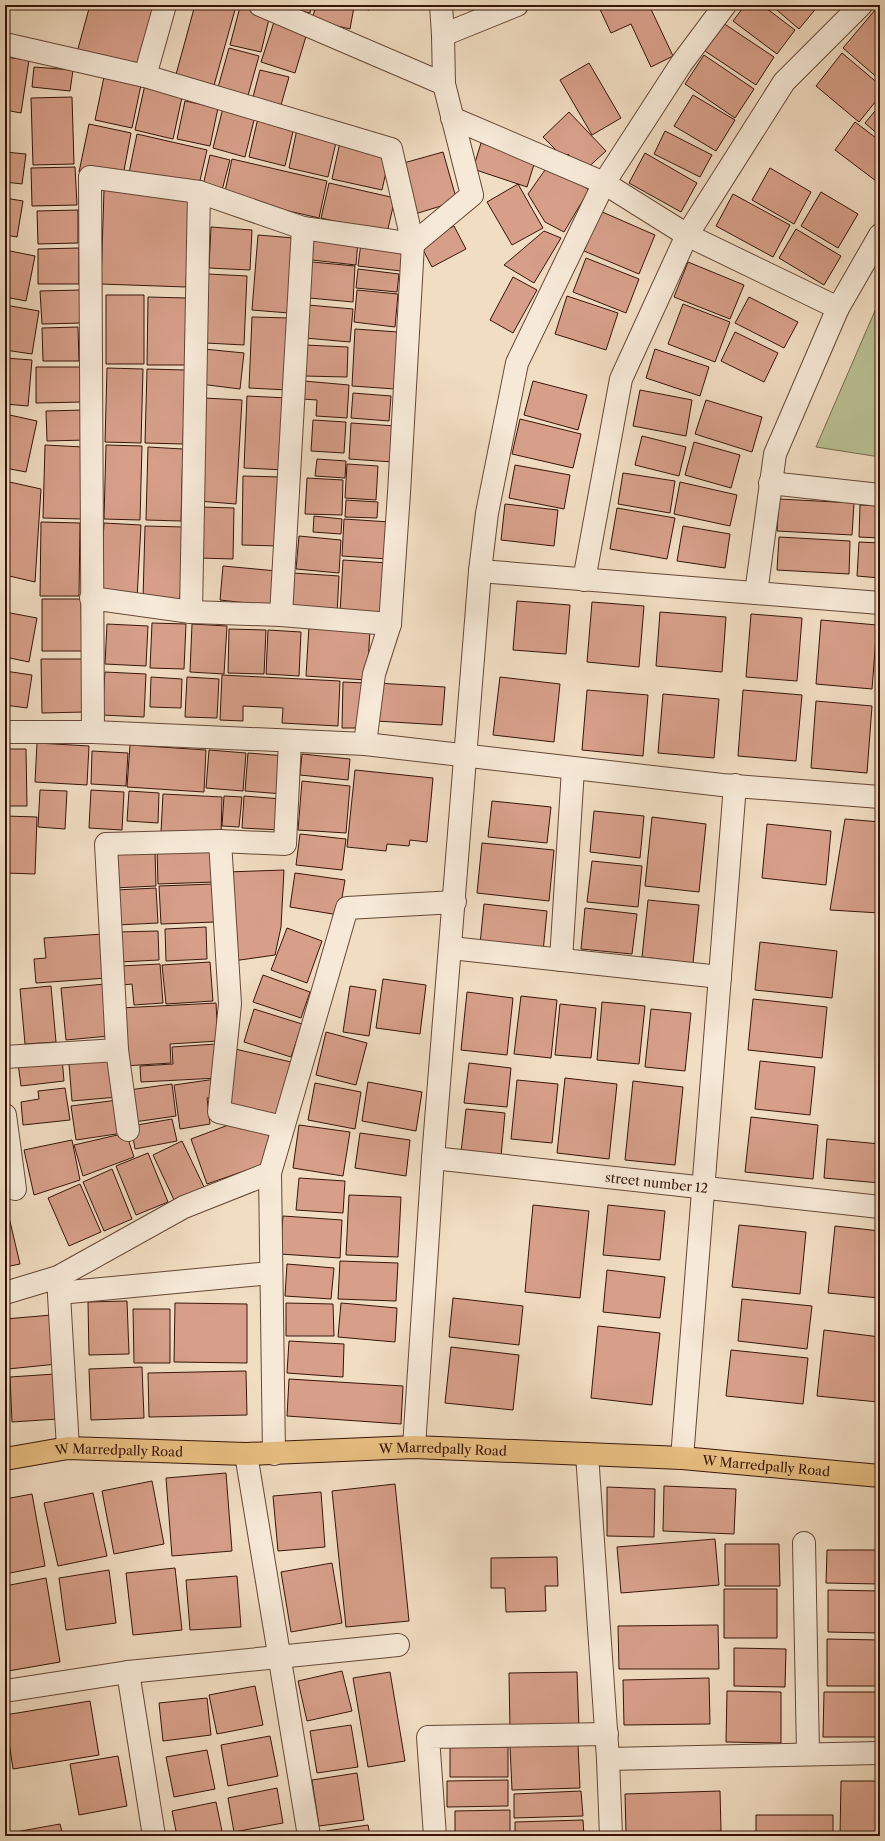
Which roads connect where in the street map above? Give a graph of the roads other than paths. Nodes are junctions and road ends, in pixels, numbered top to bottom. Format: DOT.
graph roads {
  1 [pos="165,5"];
  2 [pos="260,5"];
  3 [pos="441,5"];
  4 [pos="517,5"];
  5 [pos="725,5"];
  6 [pos="860,5"];
  7 [pos="442,35"];
  8 [pos="5,44"];
  9 [pos="145,76"];
  10 [pos="444,84"];
  11 [pos="452,118"];
  12 [pos="604,183"];
  13 [pos="199,192"];
  14 [pos="303,228"];
  15 [pos="687,235"];
  16 [pos="880,235"];
  17 [pos="413,244"];
  18 [pos="838,308"];
  19 [pos="770,483"];
  20 [pos="880,495"];
  21 [pos="480,571"];
  22 [pos="584,580"];
  23 [pos="756,593"];
  24 [pos="91,598"];
  25 [pos="880,603"];
  26 [pos="191,612"];
  27 [pos="281,615"];
  28 [pos="390,624"];
  29 [pos="5,732"];
  30 [pos="93,732"];
  31 [pos="290,741"];
  32 [pos="365,744"];
  33 [pos="465,755"];
  34 [pos="573,769"];
  35 [pos="735,785"];
  36 [pos="880,797"];
  37 [pos="220,841"];
  38 [pos="455,902"];
  39 [pos="451,948"];
  40 [pos="561,960"];
  41 [pos="720,977"];
  42 [pos="117,1050"];
  43 [pos="5,1057"];
  44 [pos="5,1115"];
  45 [pos="283,1127"];
  46 [pos="128,1130"];
  47 [pos="433,1158"];
  48 [pos="270,1173"];
  49 [pos="16,1188"];
  50 [pos="704,1188"];
  51 [pos="880,1207"];
  52 [pos="271,1273"];
  53 [pos="59,1285"];
  54 [pos="5,1293"];
  55 [pos="414,1447"];
  56 [pos="68,1448"];
  57 [pos="246,1454"];
  58 [pos="274,1454"];
  59 [pos="587,1454"];
  60 [pos="682,1458"];
  61 [pos="5,1459"];
  62 [pos="880,1476"];
  63 [pos="804,1543"];
  64 [pos="398,1645"];
  65 [pos="280,1657"];
  66 [pos="128,1672"];
  67 [pos="5,1691"];
  68 [pos="606,1734"];
  69 [pos="880,1753"];
  70 [pos="808,1754"];
  71 [pos="608,1759"];
  72 [pos="154,1836"];
  73 [pos="309,1836"];
  74 [pos="435,1836"];
  75 [pos="611,1836"];
  1 -- 9 [label="street"];
  2 -- 10 [label="street"];
  3 -- 7 [label="street"];
  4 -- 7 [label="street"];
  5 -- 12 [label="street"];
  6 -- 15 [label="street"];
  7 -- 10 [label="street"];
  8 -- 9 [label="street"];
  9 -- 17 [label="street"];
  10 -- 11 [label="street"];
  11 -- 12 [label="street"];
  11 -- 17 [label="street"];
  12 -- 15 [label="street"];
  12 -- 21 [label="street"];
  13 -- 14 [label="street"];
  13 -- 24 [label="street"];
  13 -- 26 [label="street"];
  14 -- 17 [label="street"];
  14 -- 27 [label="street"];
  15 -- 18 [label="street"];
  15 -- 22 [label="street"];
  16 -- 18 [label="street"];
  17 -- 28 [label="street"];
  18 -- 19 [label="street"];
  19 -- 20 [label="street"];
  19 -- 23 [label="street"];
  21 -- 22 [label="street"];
  21 -- 33 [label="street"];
  22 -- 23 [label="street"];
  23 -- 25 [label="street"];
  24 -- 26 [label="street"];
  24 -- 30 [label="street"];
  26 -- 27 [label="street"];
  27 -- 28 [label="street"];
  28 -- 32 [label="street"];
  29 -- 30 [label="street"];
  30 -- 31 [label="street"];
  31 -- 32 [label="street"];
  31 -- 37 [label="street"];
  32 -- 33 [label="street"];
  33 -- 34 [label="street"];
  33 -- 38 [label="street"];
  34 -- 35 [label="street"];
  34 -- 40 [label="street"];
  35 -- 36 [label="street"];
  35 -- 41 [label="street"];
  37 -- 42 [label="street"];
  37 -- 45 [label="street"];
  38 -- 39 [label="street"];
  38 -- 45 [label="street"];
  39 -- 40 [label="street"];
  39 -- 47 [label="street"];
  40 -- 41 [label="street"];
  41 -- 50 [label="street"];
  42 -- 43 [label="street"];
  42 -- 46 [label="street"];
  44 -- 49 [label="street"];
  45 -- 48 [label="street"];
  47 -- 50 [label="street, street number 12"];
  47 -- 55 [label="street"];
  48 -- 52 [label="street"];
  48 -- 53 [label="street"];
  50 -- 51 [label="street, street number 12"];
  50 -- 60 [label="street"];
  52 -- 53 [label="street"];
  52 -- 58 [label="street"];
  53 -- 54 [label="street"];
  53 -- 56 [label="street"];
  55 -- 58 [label="main road, W Marredpally Road"];
  55 -- 59 [label="main road, W Marredpally Road"];
  56 -- 57 [label="main road, W Marredpally Road"];
  56 -- 61 [label="main road, W Marredpally Road"];
  57 -- 58 [label="main road, W Marredpally Road"];
  57 -- 65 [label="street"];
  59 -- 60 [label="main road, W Marredpally Road"];
  59 -- 68 [label="street"];
  60 -- 62 [label="main road, W Marredpally Road"];
  63 -- 70 [label="street"];
  64 -- 65 [label="street"];
  65 -- 66 [label="street"];
  65 -- 73 [label="street"];
  66 -- 67 [label="street"];
  66 -- 72 [label="street"];
  68 -- 71 [label="street"];
  68 -- 74 [label="street"];
  69 -- 70 [label="street"];
  70 -- 71 [label="street"];
  71 -- 75 [label="street"];
}
